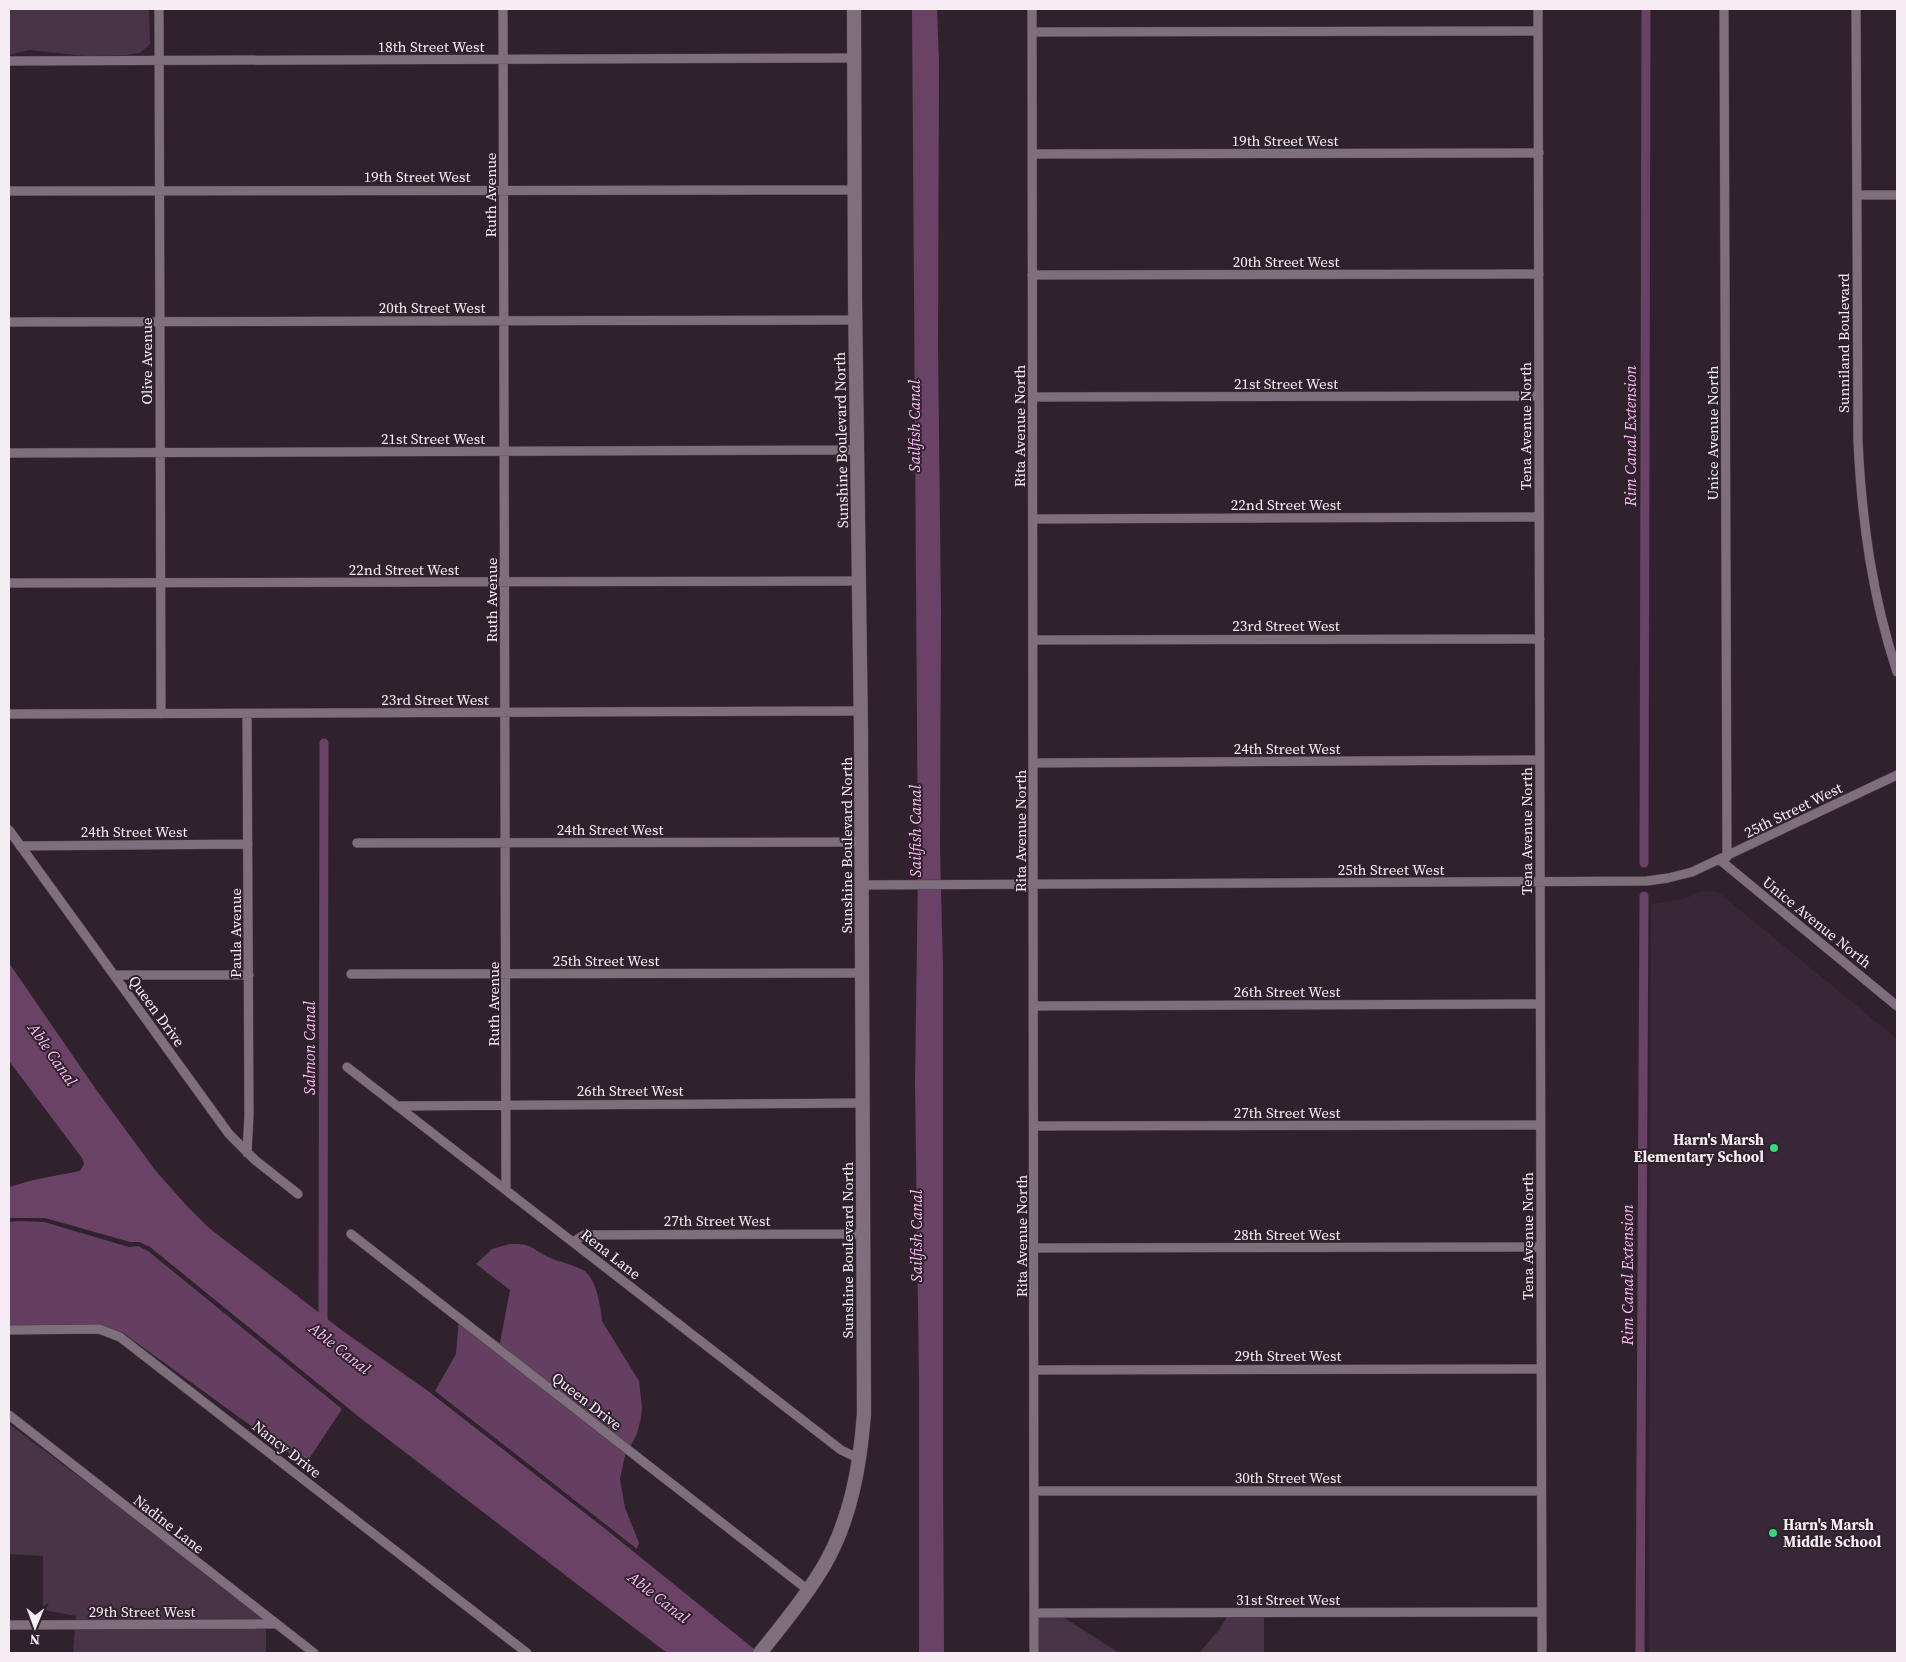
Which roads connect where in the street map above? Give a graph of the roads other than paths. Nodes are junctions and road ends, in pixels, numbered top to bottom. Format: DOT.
graph roads {
  1 [pos="159,9"];
  2 [pos="503,9"];
  3 [pos="854,9"];
  4 [pos="1032,9"];
  5 [pos="1538,9"];
  6 [pos="1724,9"];
  7 [pos="1856,9"];
  8 [pos="1538,31"];
  9 [pos="1032,32"];
  10 [pos="854,58"];
  11 [pos="504,59"];
  12 [pos="160,60"];
  13 [pos="9,62"];
  14 [pos="1539,153"];
  15 [pos="1032,154"];
  16 [pos="504,190"];
  17 [pos="855,190"];
  18 [pos="159,191"];
  19 [pos="9,192"];
  20 [pos="1857,195"];
  21 [pos="1897,195"];
  22 [pos="1539,274"];
  23 [pos="1032,275"];
  24 [pos="504,320"];
  25 [pos="856,320"];
  26 [pos="9,322"];
  27 [pos="160,322"];
  28 [pos="1539,396"];
  29 [pos="1033,397"];
  30 [pos="857,450"];
  31 [pos="504,451"];
  32 [pos="160,452"];
  33 [pos="9,453"];
  34 [pos="1540,517"];
  35 [pos="1033,519"];
  36 [pos="859,581"];
  37 [pos="505,582"];
  38 [pos="160,583"];
  39 [pos="9,584"];
  40 [pos="1540,639"];
  41 [pos="1032,640"];
  42 [pos="1897,672"];
  43 [pos="861,711"];
  44 [pos="506,713"];
  45 [pos="9,714"];
  46 [pos="161,714"];
  47 [pos="247,714"];
  48 [pos="1540,760"];
  49 [pos="1034,762"];
  50 [pos="1897,775"];
  51 [pos="9,830"];
  52 [pos="862,842"];
  53 [pos="357,843"];
  54 [pos="506,843"];
  55 [pos="248,844"];
  56 [pos="20,846"];
  57 [pos="1723,858"];
  58 [pos="1540,882"];
  59 [pos="1034,883"];
  60 [pos="862,885"];
  61 [pos="862,973"];
  62 [pos="351,974"];
  63 [pos="506,974"];
  64 [pos="115,975"];
  65 [pos="249,975"];
  66 [pos="1540,1004"];
  67 [pos="1034,1006"];
  68 [pos="1897,1006"];
  69 [pos="347,1068"];
  70 [pos="863,1103"];
  71 [pos="506,1104"];
  72 [pos="397,1106"];
  73 [pos="1540,1125"];
  74 [pos="1034,1126"];
  75 [pos="247,1153"];
  76 [pos="506,1190"];
  77 [pos="298,1194"];
  78 [pos="350,1234"];
  79 [pos="863,1234"];
  80 [pos="573,1242"];
  81 [pos="1541,1247"];
  82 [pos="1034,1248"];
  83 [pos="9,1330"];
  84 [pos="1541,1369"];
  85 [pos="1035,1370"];
  86 [pos="9,1415"];
  87 [pos="860,1459"];
  88 [pos="1034,1491"];
  89 [pos="1541,1491"];
  90 [pos="808,1590"];
  91 [pos="1542,1612"];
  92 [pos="1034,1613"];
  93 [pos="276,1624"];
  94 [pos="9,1625"];
  95 [pos="314,1653"];
  96 [pos="527,1653"];
  97 [pos="760,1653"];
  98 [pos="1034,1653"];
  99 [pos="1542,1653"];
  1 -- 12 [label="street, Olive Avenue"];
  2 -- 11 [label="street, Ruth Avenue"];
  3 -- 10 [label="street, Sunshine Boulevard North"];
  4 -- 9 [label="street, Rita Avenue North"];
  5 -- 8 [label="street, Tena Avenue North"];
  6 -- 57 [label="street, Unice Avenue North"];
  7 -- 20 [label="street, Sunniland Boulevard"];
  8 -- 9 [label="street"];
  8 -- 14 [label="street, Tena Avenue North"];
  9 -- 15 [label="street, Rita Avenue North"];
  10 -- 11 [label="street, 18th Street West"];
  10 -- 17 [label="street, Sunshine Boulevard North"];
  11 -- 12 [label="street, 18th Street West"];
  11 -- 16 [label="street, Ruth Avenue"];
  12 -- 13 [label="street, 18th Street West"];
  12 -- 18 [label="street, Olive Avenue"];
  14 -- 15 [label="street, 19th Street West"];
  14 -- 22 [label="street, Tena Avenue North"];
  15 -- 23 [label="street, Rita Avenue North"];
  16 -- 17 [label="street, 19th Street West"];
  16 -- 18 [label="street, 19th Street West"];
  16 -- 24 [label="street, Ruth Avenue"];
  17 -- 25 [label="street, Sunshine Boulevard North"];
  18 -- 19 [label="street, 19th Street West"];
  18 -- 27 [label="street, Olive Avenue"];
  20 -- 21 [label="street"];
  20 -- 42 [label="street, Sunniland Boulevard"];
  22 -- 23 [label="street, 20th Street West"];
  22 -- 28 [label="street, Tena Avenue North"];
  23 -- 29 [label="street, Rita Avenue North"];
  24 -- 25 [label="street, 20th Street West"];
  24 -- 27 [label="street, 20th Street West"];
  24 -- 31 [label="street, Ruth Avenue"];
  25 -- 30 [label="street, Sunshine Boulevard North"];
  26 -- 27 [label="street, 20th Street West"];
  27 -- 32 [label="street, Olive Avenue"];
  28 -- 29 [label="street, 21st Street West"];
  28 -- 34 [label="street, Tena Avenue North"];
  29 -- 35 [label="street, Rita Avenue North"];
  30 -- 31 [label="street, 21st Street West"];
  30 -- 36 [label="street, Sunshine Boulevard North"];
  31 -- 32 [label="street, 21st Street West"];
  31 -- 37 [label="street, Ruth Avenue"];
  32 -- 33 [label="street, 21st Street West"];
  32 -- 38 [label="street, Olive Avenue"];
  34 -- 35 [label="street, 22nd Street West"];
  34 -- 40 [label="street, Tena Avenue North"];
  35 -- 41 [label="street, Rita Avenue North"];
  36 -- 37 [label="street, 22nd Street West"];
  36 -- 43 [label="street, Sunshine Boulevard North"];
  37 -- 38 [label="street, 22nd Street West"];
  37 -- 44 [label="street, Ruth Avenue"];
  38 -- 39 [label="street, 22nd Street West"];
  38 -- 46 [label="street, Olive Avenue"];
  40 -- 41 [label="street, 23rd Street West"];
  40 -- 48 [label="street, Tena Avenue North"];
  41 -- 49 [label="street, Rita Avenue North"];
  43 -- 44 [label="street, 23rd Street West"];
  43 -- 52 [label="street, Sunshine Boulevard North"];
  44 -- 47 [label="street, 23rd Street West"];
  44 -- 54 [label="street, Ruth Avenue"];
  45 -- 46 [label="street, 23rd Street West"];
  46 -- 47 [label="street, 23rd Street West"];
  47 -- 55 [label="street, Paula Avenue"];
  48 -- 49 [label="street, 24th Street West"];
  48 -- 58 [label="street, Tena Avenue North"];
  49 -- 59 [label="street, Rita Avenue North"];
  50 -- 57 [label="street, 25th Street West"];
  51 -- 56 [label="street, Queen Drive"];
  52 -- 54 [label="street, 24th Street West"];
  52 -- 60 [label="street, Sunshine Boulevard North"];
  53 -- 54 [label="street, 24th Street West"];
  54 -- 63 [label="street, Ruth Avenue"];
  55 -- 56 [label="street, 24th Street West"];
  55 -- 65 [label="street, Paula Avenue"];
  56 -- 64 [label="street, Queen Drive"];
  57 -- 58 [label="street, 25th Street West"];
  57 -- 68 [label="street, Unice Avenue North"];
  58 -- 59 [label="street, 25th Street West"];
  58 -- 66 [label="street, Tena Avenue North"];
  59 -- 60 [label="street, 25th Street West"];
  59 -- 67 [label="street, Rita Avenue North"];
  60 -- 61 [label="street, Sunshine Boulevard North"];
  61 -- 63 [label="street, 25th Street West"];
  61 -- 70 [label="street, Sunshine Boulevard North"];
  62 -- 63 [label="street, 25th Street West"];
  63 -- 71 [label="street, Ruth Avenue"];
  64 -- 65 [label="street"];
  64 -- 75 [label="street, Queen Drive"];
  65 -- 75 [label="street, Paula Avenue"];
  66 -- 67 [label="street, 26th Street West"];
  66 -- 73 [label="street, Tena Avenue North"];
  67 -- 74 [label="street, Rita Avenue North"];
  69 -- 72 [label="street, Rena Lane"];
  70 -- 71 [label="street, 26th Street West"];
  70 -- 79 [label="street, Sunshine Boulevard North"];
  71 -- 72 [label="street, 26th Street West"];
  71 -- 76 [label="street, Ruth Avenue"];
  72 -- 76 [label="street, Rena Lane"];
  73 -- 74 [label="street, 27th Street West"];
  73 -- 81 [label="street, Tena Avenue North"];
  74 -- 82 [label="street, Rita Avenue North"];
  75 -- 77 [label="street, Queen Drive"];
  76 -- 80 [label="street, Rena Lane"];
  78 -- 90 [label="street, Queen Drive"];
  79 -- 80 [label="street, 27th Street West"];
  79 -- 87 [label="street, Sunshine Boulevard North"];
  80 -- 87 [label="street, Rena Lane"];
  81 -- 82 [label="street, 28th Street West"];
  81 -- 84 [label="street, Tena Avenue North"];
  82 -- 85 [label="street, Rita Avenue North"];
  83 -- 96 [label="street, Nancy Drive"];
  84 -- 85 [label="street, 29th Street West"];
  84 -- 89 [label="street, Tena Avenue North"];
  85 -- 88 [label="street, Rita Avenue North"];
  86 -- 93 [label="street, Nadine Lane"];
  87 -- 90 [label="street, Sunshine Boulevard North"];
  88 -- 89 [label="street, 30th Street West"];
  88 -- 92 [label="street, Rita Avenue North"];
  89 -- 91 [label="street, Tena Avenue North"];
  90 -- 97 [label="street, Sunshine Boulevard North"];
  91 -- 92 [label="street, 31st Street West"];
  91 -- 99 [label="street, Tena Avenue North"];
  92 -- 98 [label="street, Rita Avenue North"];
  93 -- 94 [label="street, 29th Street West"];
  93 -- 95 [label="street, Nadine Lane"];
}
